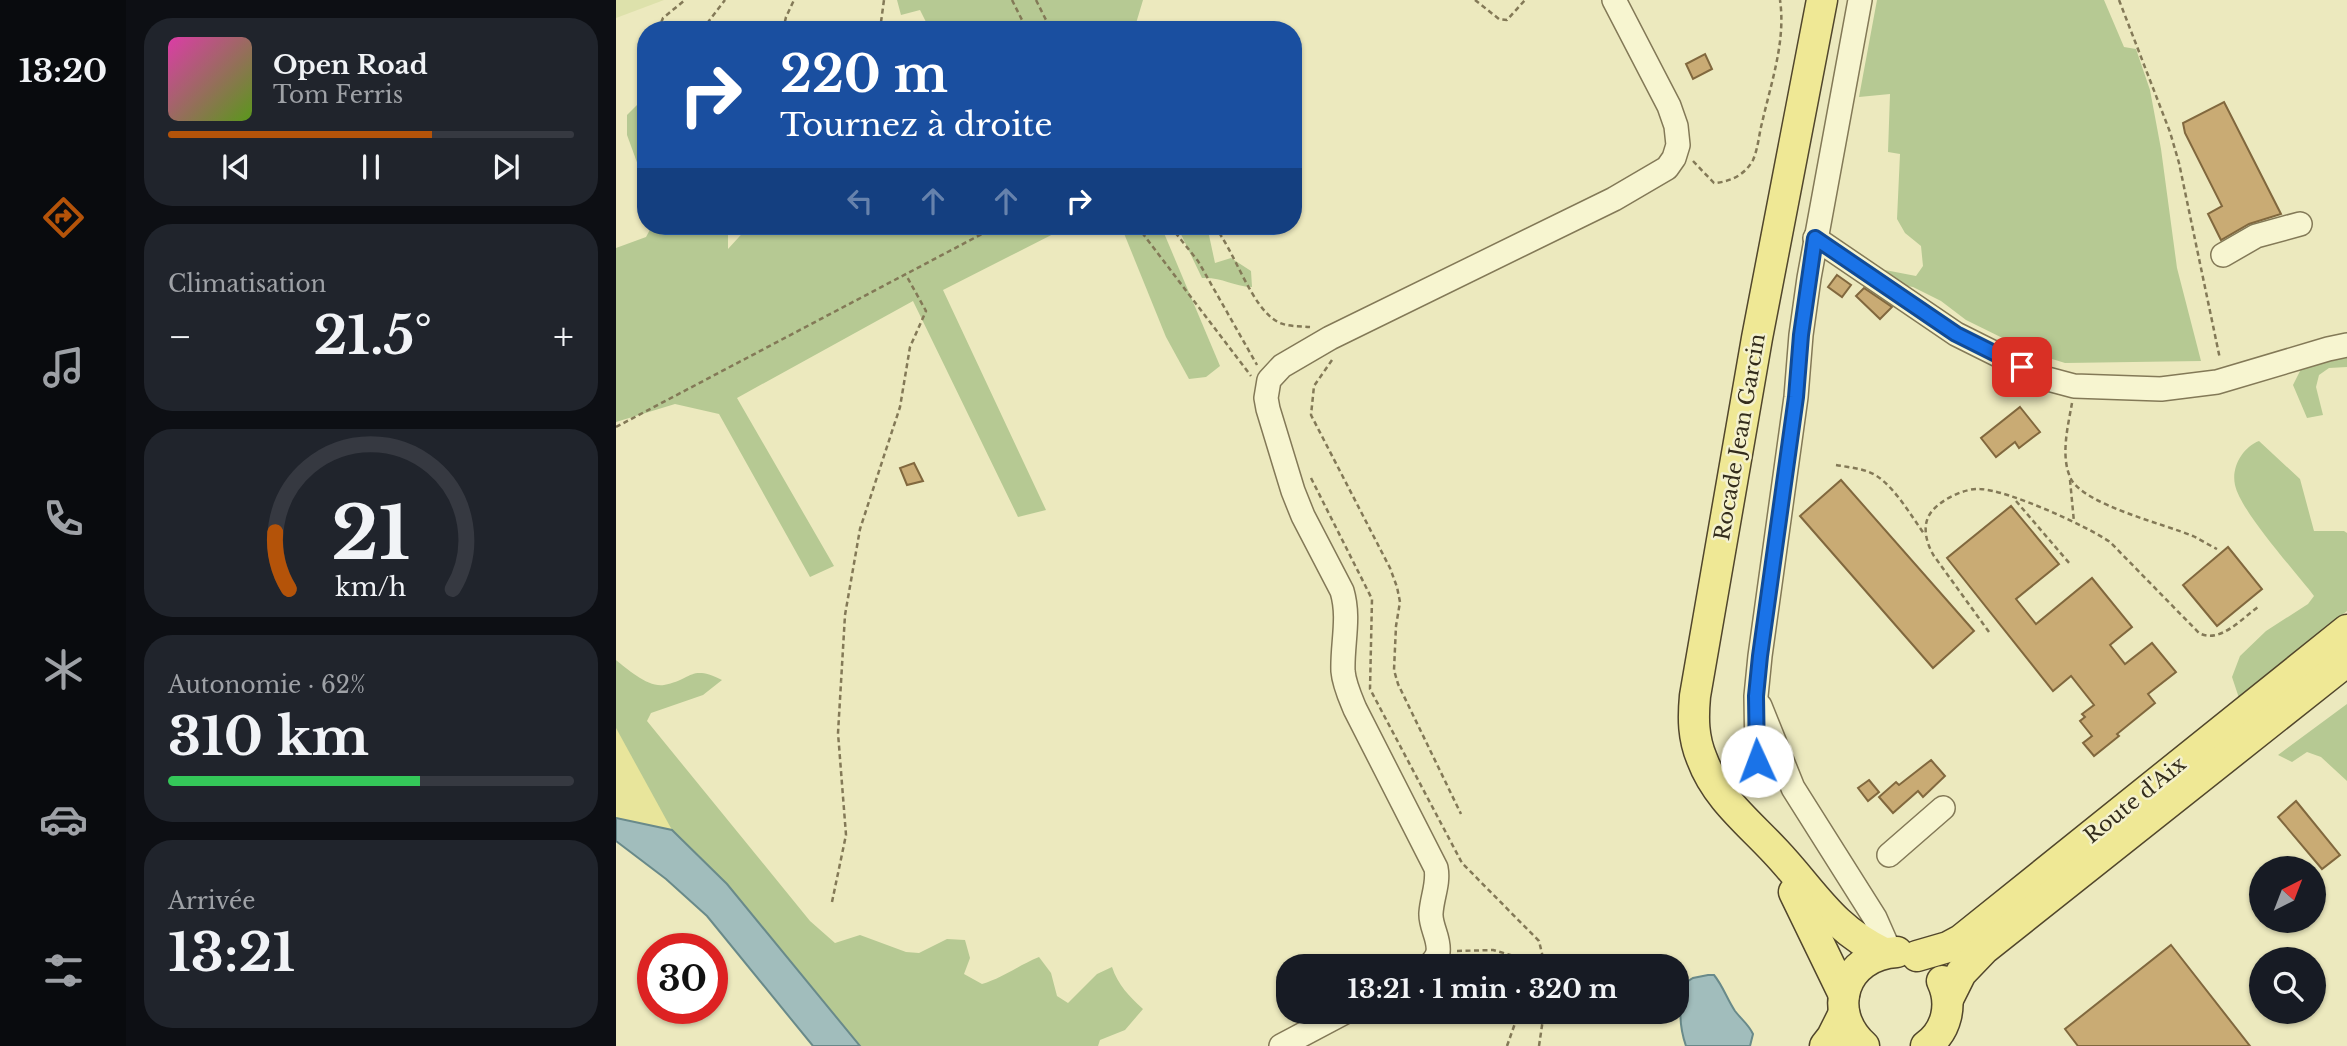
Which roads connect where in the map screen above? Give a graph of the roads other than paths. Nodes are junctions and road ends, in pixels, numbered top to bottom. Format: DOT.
graph roads {
  1 [pos="1614,0"];
  2 [pos="1822,0"];
  3 [pos="1860,0"];
  4 [pos="2300,224"];
  5 [pos="1815,238"];
  6 [pos="2223,255"];
  7 [pos="2347,345"];
  8 [pos="2347,631"];
  9 [pos="2347,662"];
  10 [pos="1756,696"];
  11 [pos="1757,761"];
  12 [pos="1943,808"];
  13 [pos="1775,850"];
  14 [pos="1889,855"];
  15 [pos="1436,954"];
  16 [pos="1897,954"];
  17 [pos="1844,1004"];
  18 [pos="1322,1024"];
  19 [pos="1942,1028"];
  20 [pos="1280,1046"];
  21 [pos="1825,1046"];
  22 [pos="1864,1046"];
  1 -- 15 [label="street"];
  2 -- 13 [label="main road, Rocade Jean Garcin"];
  3 -- 5 [label="street, Rocade Jean Garcin"];
  4 -- 6 [label="street"];
  5 -- 7 [label="street"];
  5 -- 10 [label="street, Rocade Jean Garcin"];
  8 -- 16 [label="main road, Route d'Aix"];
  9 -- 19 [label="main road, Route d'Aix"];
  10 -- 11 [label="street, Rocade Jean Garcin"];
  10 -- 16 [label="street"];
  12 -- 14 [label="street"];
  13 -- 16 [label="main road, Rocade Jean Garcin"];
  13 -- 17 [label="main road, Rocade Jean Garcin"];
  16 -- 17 [label="main road, Route d'Aix"];
  16 -- 19 [label="main road, Rocade Jean Garcin"];
  17 -- 21 [label="main road"];
  17 -- 22 [label="main road, Rocade Jean Garcin"];
  18 -- 20 [label="street"];
}
